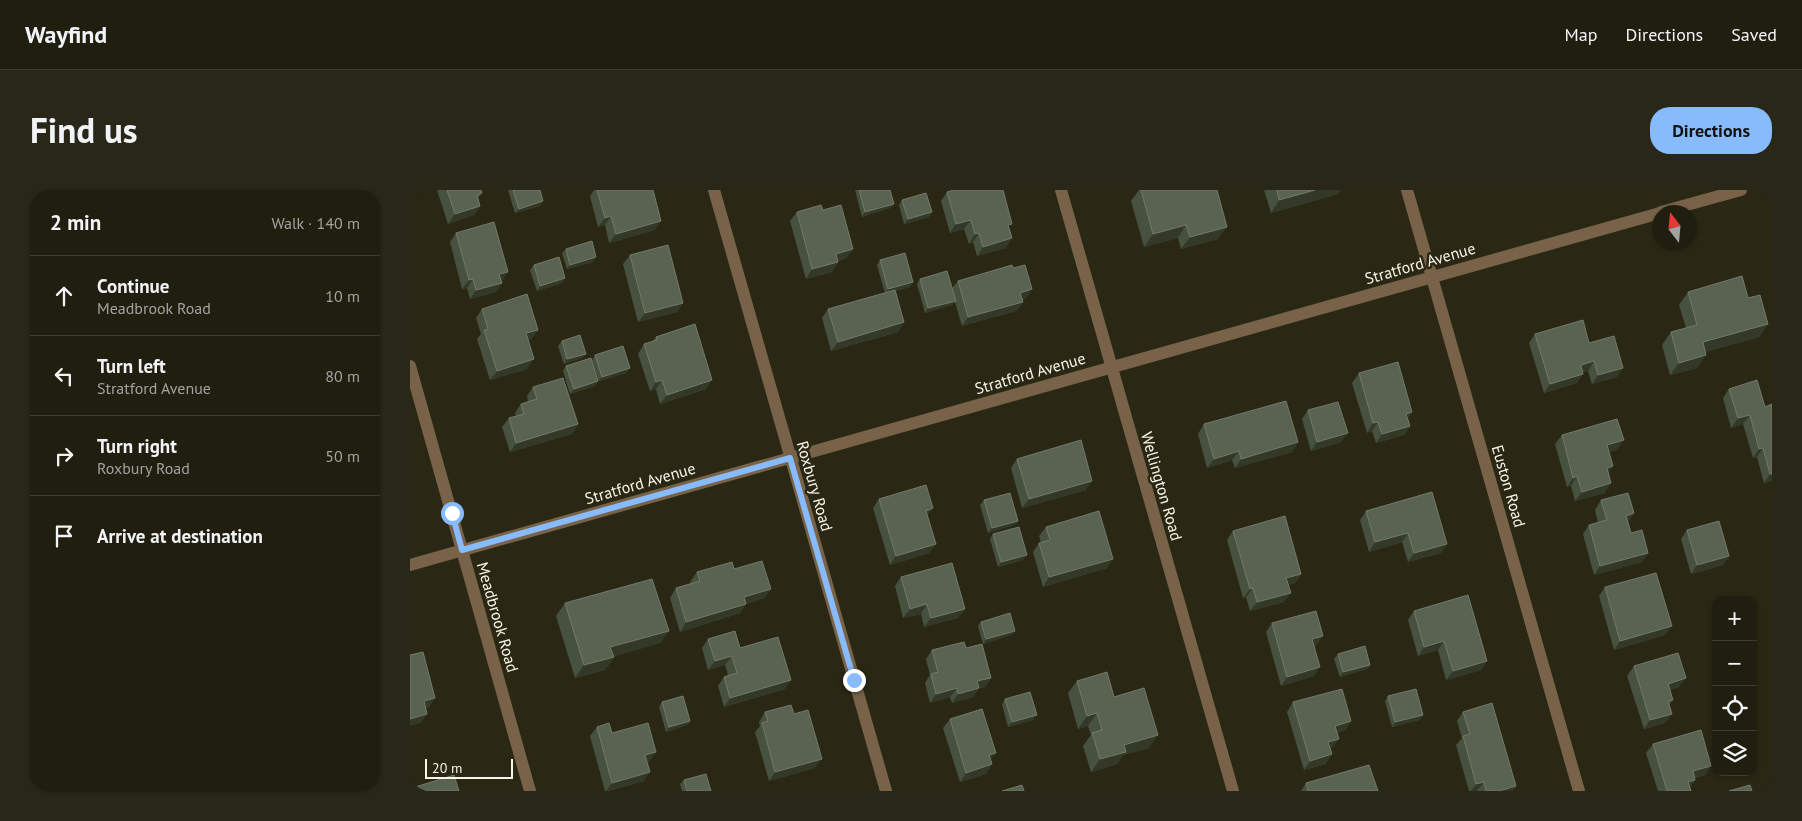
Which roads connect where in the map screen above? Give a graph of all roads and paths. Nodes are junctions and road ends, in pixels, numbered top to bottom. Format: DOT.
graph roads {
  1 [pos="714,190"];
  2 [pos="1061,190"];
  3 [pos="1407,190"];
  4 [pos="1741,190"];
  5 [pos="1688,205"];
  6 [pos="1652,215"];
  7 [pos="1432,277"];
  8 [pos="410,366"];
  9 [pos="1111,367"];
  10 [pos="790,458"];
  11 [pos="462,550"];
  12 [pos="410,565"];
  13 [pos="530,791"];
  14 [pos="886,791"];
  15 [pos="1233,791"];
  16 [pos="1579,791"];
  1 -- 10 [label="street, Roxbury Road"];
  2 -- 9 [label="street, Wellington Road"];
  3 -- 7 [label="street, Euston Road"];
  4 -- 5 [label="street, Stratford Avenue"];
  6 -- 7 [label="street, Stratford Avenue"];
  7 -- 9 [label="street, Stratford Avenue"];
  7 -- 16 [label="street, Euston Road"];
  8 -- 11 [label="street, Meadbrook Road"];
  9 -- 10 [label="street, Stratford Avenue"];
  9 -- 15 [label="street, Wellington Road"];
  10 -- 11 [label="street, Stratford Avenue"];
  10 -- 14 [label="street, Roxbury Road"];
  11 -- 12 [label="street, Stratford Avenue"];
  11 -- 13 [label="street, Meadbrook Road"];
}
